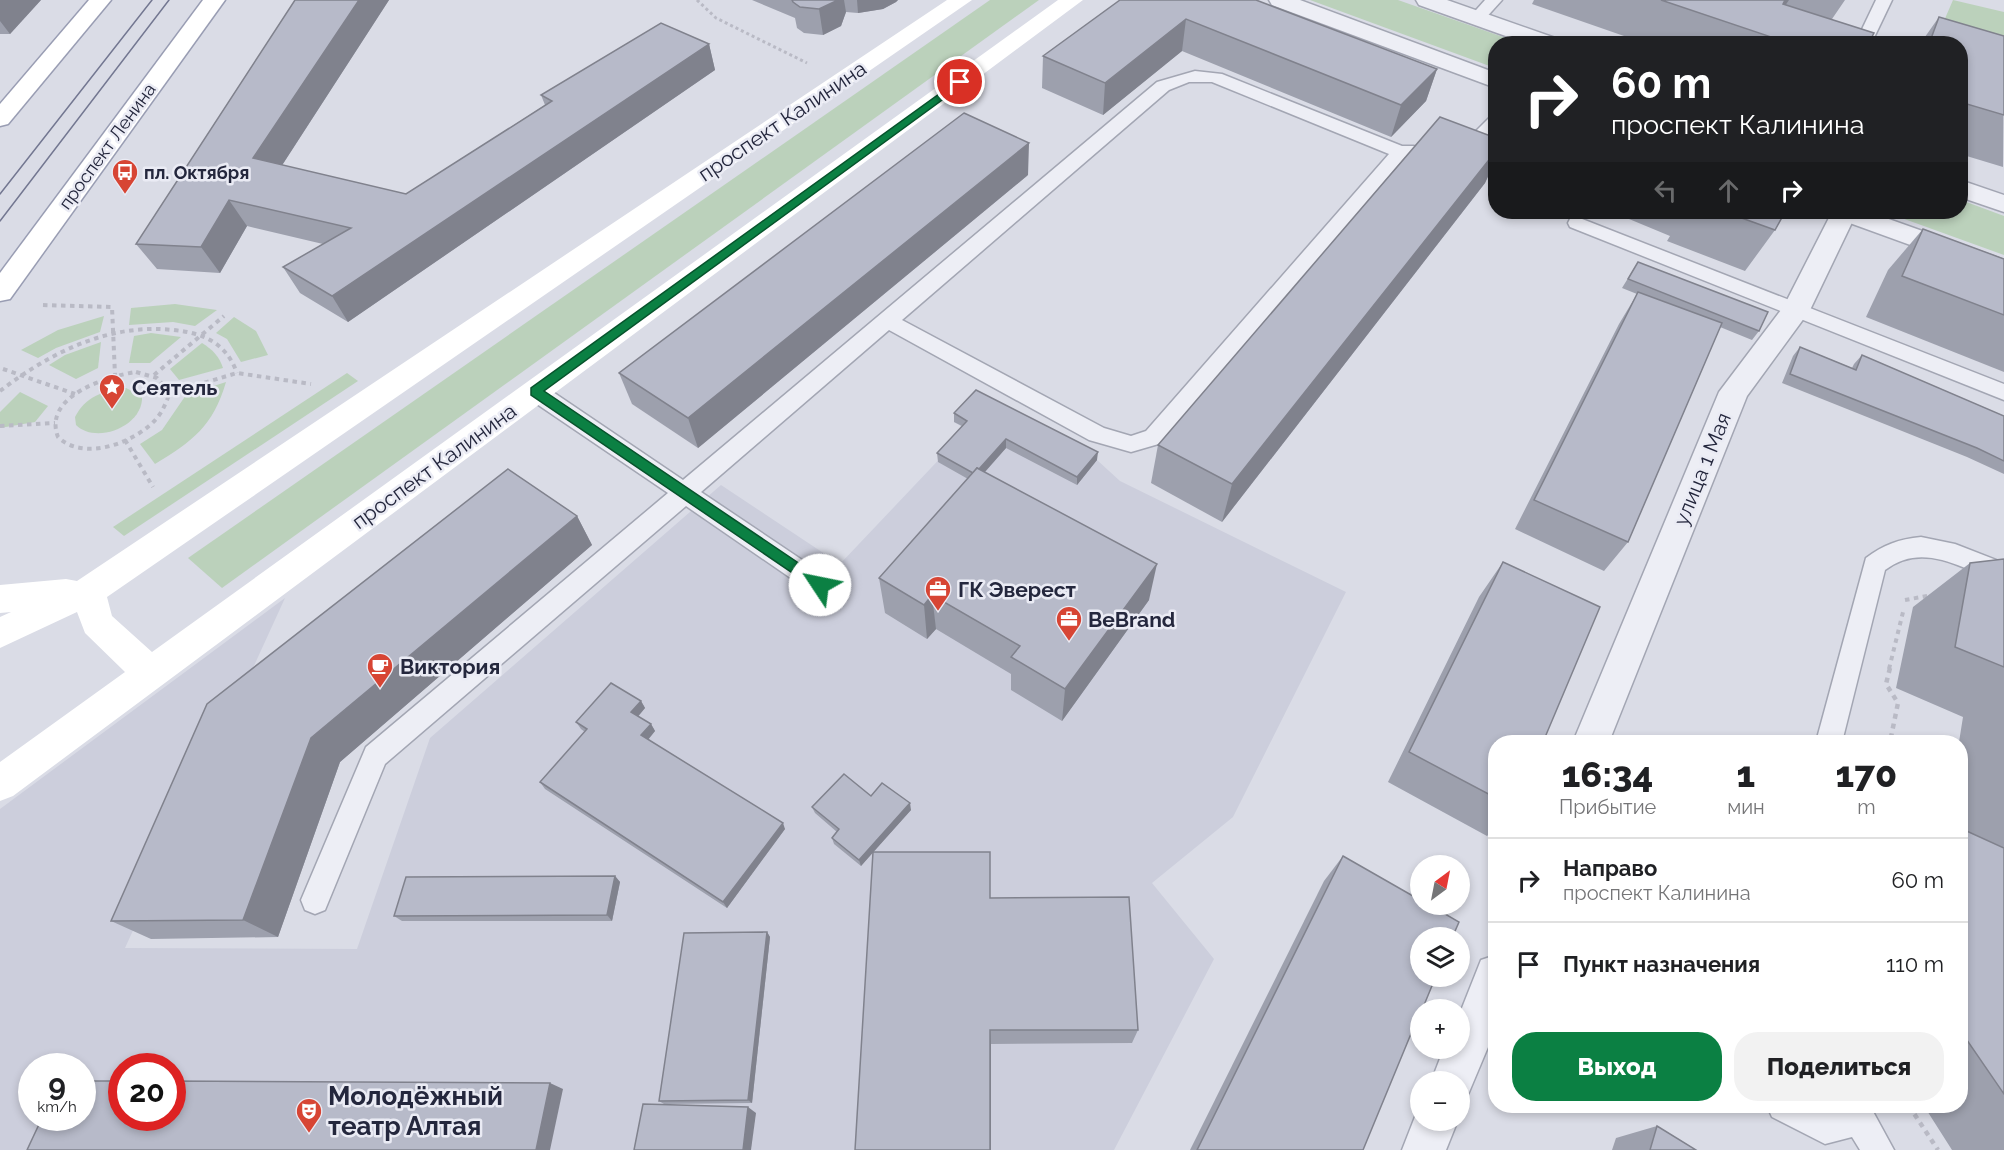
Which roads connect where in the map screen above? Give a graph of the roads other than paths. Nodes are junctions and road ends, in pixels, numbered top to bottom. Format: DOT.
graph roads {
  1 [pos="100,0"];
  2 [pos="214,0"];
  3 [pos="961,0"];
  4 [pos="1072,0"];
  5 [pos="1280,0"];
  6 [pos="1427,0"];
  7 [pos="1494,0"];
  8 [pos="1884,0"];
  9 [pos="1477,18"];
  10 [pos="1528,36"];
  11 [pos="1867,36"];
  12 [pos="1488,78"];
  13 [pos="0,119"];
  14 [pos="1488,129"];
  15 [pos="1400,152"];
  16 [pos="1968,191"];
  17 [pos="2004,204"];
  18 [pos="1842,219"];
  19 [pos="1864,219"];
  20 [pos="1577,224"];
  21 [pos="2004,270"];
  22 [pos="0,292"];
  23 [pos="1796,310"];
  24 [pos="888,321"];
  25 [pos="536,392"];
  26 [pos="2004,392"];
  27 [pos="686,494"];
  28 [pos="2004,574"];
  29 [pos="820,585"];
  30 [pos="89,591"];
  31 [pos="0,599"];
  32 [pos="0,633"];
  33 [pos="151,671"];
  34 [pos="1594,735"];
  35 [pos="1831,735"];
  36 [pos="0,784"];
  37 [pos="315,900"];
  38 [pos="1488,994"];
  39 [pos="1457,1071"];
  40 [pos="1797,1113"];
  41 [pos="1854,1113"];
  42 [pos="1857,1113"];
  43 [pos="1432,1131"];
  44 [pos="1424,1150"];
  45 [pos="1878,1150"];
  1 -- 13 [label="main road"];
  2 -- 22 [label="main road, проспект Ленина"];
  3 -- 30 [label="main road, проспект Калинина"];
  4 -- 25 [label="main road, проспект Калинина"];
  5 -- 12 [label="street"];
  6 -- 9 [label="street"];
  7 -- 9 [label="lane"];
  8 -- 11 [label="lane"];
  9 -- 10 [label="street"];
  14 -- 15 [label="lane"];
  15 -- 24 [label="lane"];
  15 -- 24 [label="lane"];
  16 -- 17 [label="street"];
  18 -- 23 [label="street, улица 1 Мая"];
  19 -- 21 [label="street"];
  20 -- 23 [label="lane"];
  23 -- 26 [label="lane"];
  23 -- 34 [label="street, улица 1 Мая"];
  24 -- 27 [label="lane"];
  25 -- 27 [label="lane"];
  25 -- 33 [label="main road, проспект Калинина"];
  27 -- 29 [label="lane"];
  27 -- 37 [label="lane"];
  28 -- 35 [label="lane"];
  30 -- 31 [label="main road"];
  30 -- 32 [label="main road, проспект Калинина"];
  30 -- 33 [label="main road"];
  33 -- 36 [label="main road, проспект Калинина"];
  38 -- 39 [label="street"];
  40 -- 41 [label="lane"];
  42 -- 45 [label="lane"];
  43 -- 44 [label="street"];
}
